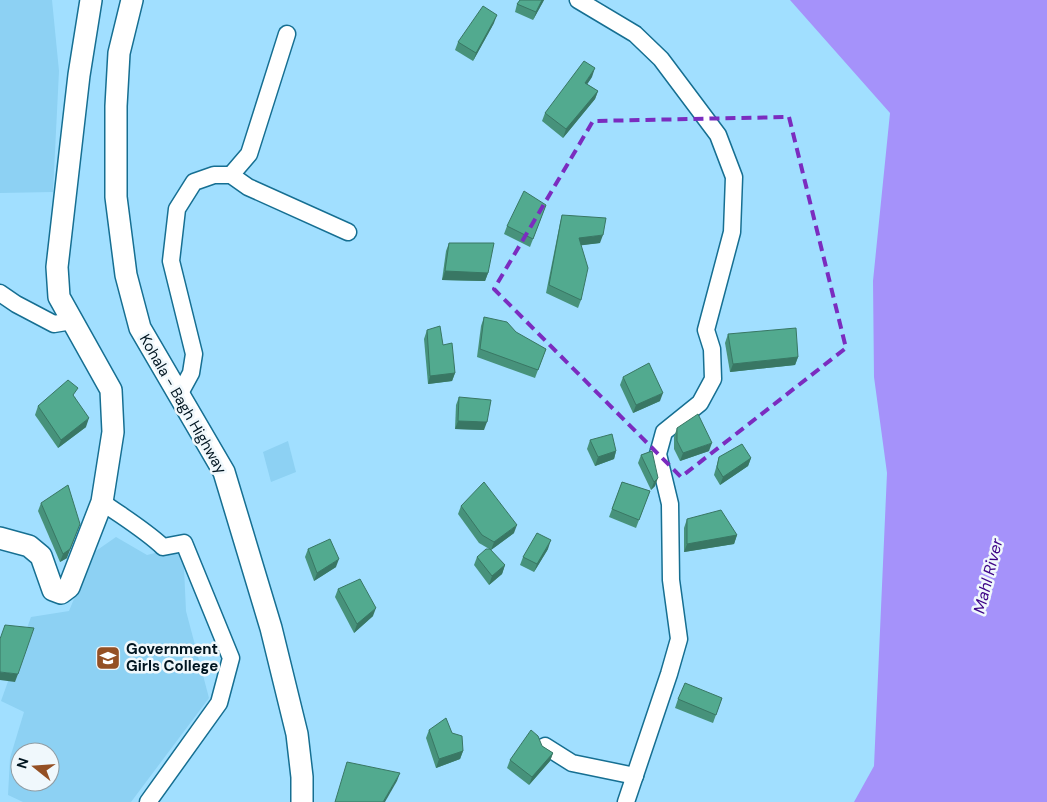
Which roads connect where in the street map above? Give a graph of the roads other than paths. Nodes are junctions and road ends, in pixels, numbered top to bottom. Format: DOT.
graph roads {
  1 [pos="91,0"];
  2 [pos="132,0"];
  3 [pos="578,0"];
  4 [pos="287,34"];
  5 [pos="231,175"];
  6 [pos="348,232"];
  7 [pos="0,293"];
  8 [pos="72,321"];
  9 [pos="179,395"];
  10 [pos="102,502"];
  11 [pos="0,538"];
  12 [pos="544,746"];
  13 [pos="635,776"];
  14 [pos="148,802"];
  15 [pos="302,802"];
  16 [pos="626,802"];
  1 -- 8 [label="main road"];
  2 -- 9 [label="main road, Kohala - Bagh Highway"];
  3 -- 13 [label="street"];
  4 -- 5 [label="street"];
  5 -- 6 [label="street"];
  5 -- 9 [label="street"];
  7 -- 8 [label="street"];
  8 -- 10 [label="main road"];
  9 -- 15 [label="main road, Kohala - Bagh Highway"];
  10 -- 11 [label="main road"];
  10 -- 14 [label="street"];
  12 -- 13 [label="street"];
  13 -- 16 [label="street"];
}
